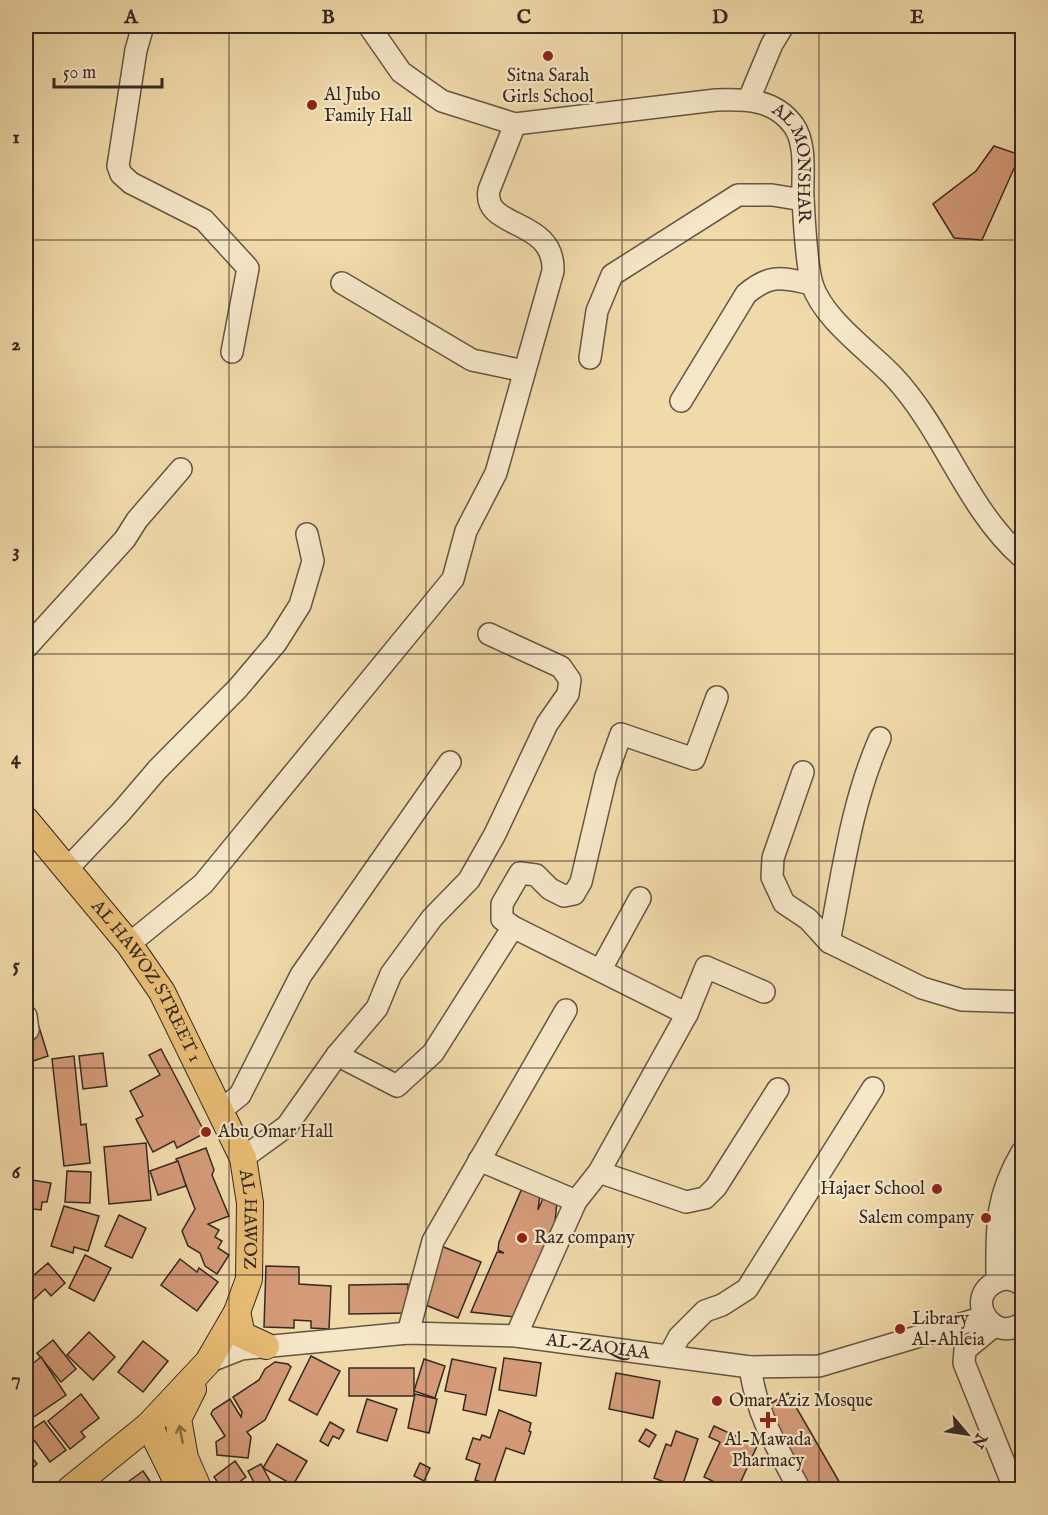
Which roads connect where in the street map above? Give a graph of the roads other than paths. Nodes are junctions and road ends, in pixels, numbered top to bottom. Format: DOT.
graph roads {
  1 [pos="143,26"];
  2 [pos="369,26"];
  3 [pos="783,26"];
  4 [pos="749,99"];
  5 [pos="515,124"];
  6 [pos="803,200"];
  7 [pos="342,283"];
  8 [pos="812,284"];
  9 [pos="232,352"];
  10 [pos="590,358"];
  11 [pos="524,372"];
  12 [pos="681,401"];
  13 [pos="181,469"];
  14 [pos="308,534"];
  15 [pos="1023,557"];
  16 [pos="489,634"];
  17 [pos="26,648"];
  18 [pos="717,697"];
  19 [pos="880,738"];
  20 [pos="450,762"];
  21 [pos="803,772"];
  22 [pos="26,820"];
  23 [pos="68,868"];
  24 [pos="640,898"];
  25 [pos="513,927"];
  26 [pos="829,942"];
  27 [pos="129,944"];
  28 [pos="600,969"];
  29 [pos="764,992"];
  30 [pos="1023,1002"];
  31 [pos="567,1010"];
  32 [pos="687,1014"];
  33 [pos="337,1055"];
  34 [pos="873,1088"];
  35 [pos="778,1089"];
  36 [pos="220,1111"];
  37 [pos="1023,1152"];
  38 [pos="243,1158"];
  39 [pos="479,1160"];
  40 [pos="599,1172"];
  41 [pos="1023,1183"];
  42 [pos="576,1201"];
  43 [pos="1012,1282"];
  44 [pos="237,1312"];
  45 [pos="989,1321"];
  46 [pos="1023,1323"];
  47 [pos="408,1333"];
  48 [pos="516,1336"];
  49 [pos="266,1346"];
  50 [pos="669,1356"];
  51 [pos="208,1362"];
  52 [pos="750,1367"];
  53 [pos="149,1425"];
  54 [pos="69,1490"];
  55 [pos="181,1490"];
  56 [pos="199,1490"];
  57 [pos="800,1490"];
  58 [pos="1015,1490"];
  1 -- 9 [label="street"];
  2 -- 5 [label="street, AL MONSHAR"];
  3 -- 4 [label="street"];
  4 -- 5 [label="street, AL MONSHAR"];
  4 -- 6 [label="street, AL MONSHAR"];
  5 -- 11 [label="street"];
  6 -- 8 [label="street, AL MONSHAR"];
  6 -- 10 [label="street"];
  7 -- 11 [label="street"];
  8 -- 12 [label="street"];
  8 -- 15 [label="street, AL MONSHAR"];
  11 -- 27 [label="street"];
  13 -- 17 [label="street"];
  14 -- 23 [label="street"];
  16 -- 33 [label="street"];
  18 -- 25 [label="street"];
  19 -- 26 [label="street"];
  20 -- 36 [label="street"];
  21 -- 26 [label="street"];
  22 -- 23 [label="main road, AL HAWOZ STREET 1"];
  23 -- 27 [label="main road, AL HAWOZ STREET 1"];
  24 -- 28 [label="street"];
  25 -- 28 [label="street"];
  25 -- 33 [label="street"];
  26 -- 30 [label="street"];
  27 -- 36 [label="main road, AL HAWOZ STREET 1"];
  28 -- 32 [label="street"];
  29 -- 32 [label="street"];
  31 -- 39 [label="street"];
  32 -- 40 [label="street"];
  33 -- 38 [label="street"];
  34 -- 50 [label="street"];
  35 -- 40 [label="street"];
  36 -- 38 [label="main road, AL HAWOZ STREET 1"];
  37 -- 43 [label="street"];
  38 -- 44 [label="main road, AL HAWOZ"];
  39 -- 42 [label="street"];
  39 -- 47 [label="street"];
  40 -- 42 [label="street"];
  41 -- 43 [label="street"];
  42 -- 48 [label="street"];
  43 -- 45 [label="street"];
  44 -- 49 [label="main road"];
  44 -- 51 [label="main road, AL HAWOZ"];
  45 -- 46 [label="street, AL-ZAQIAA"];
  45 -- 52 [label="street, AL-ZAQIAA"];
  45 -- 58 [label="street"];
  47 -- 48 [label="street, AL-ZAQIAA"];
  47 -- 49 [label="street, AL-ZAQIAA"];
  48 -- 50 [label="street, AL-ZAQIAA"];
  49 -- 51 [label="street, AL-ZAQIAA"];
  50 -- 52 [label="street, AL-ZAQIAA"];
  51 -- 53 [label="main road, AL HAWOZ"];
  56 -- 51 [label="main road, one-way"];
  52 -- 57 [label="street"];
  53 -- 54 [label="main road, AL HAWOZ"];
  53 -- 55 [label="main road"];
}
